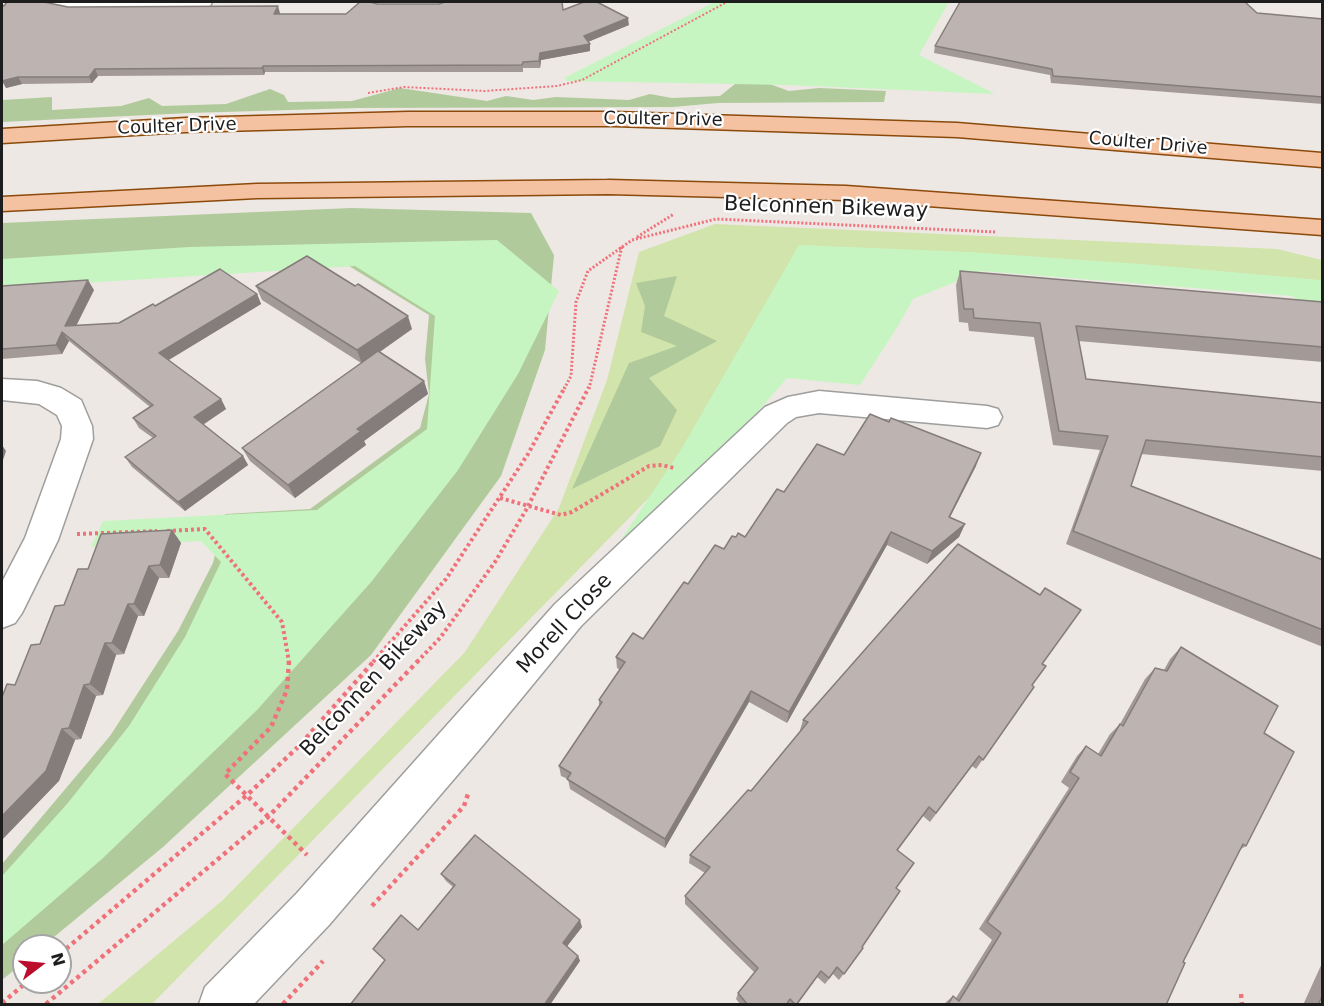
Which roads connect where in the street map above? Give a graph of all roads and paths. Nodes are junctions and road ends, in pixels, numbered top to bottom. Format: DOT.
graph roads {
  1 [pos="56,2"];
  2 [pos="203,2"];
  3 [pos="379,2"];
  4 [pos="440,2"];
  5 [pos="727,2"];
  6 [pos="484,91"];
  7 [pos="2,136"];
  8 [pos="1098,140"];
  9 [pos="1323,160"];
  10 [pos="1323,170"];
  11 [pos="2,204"];
  12 [pos="1261,222"];
  13 [pos="1323,228"];
  14 [pos="998,232"];
  15 [pos="1323,238"];
  16 [pos="622,245"];
  17 [pos="2,390"];
  18 [pos="987,417"];
  19 [pos="704,485"];
  20 [pos="500,498"];
  21 [pos="528,506"];
  22 [pos="72,534"];
  23 [pos="2,612"];
  24 [pos="470,788"];
  25 [pos="246,796"];
  26 [pos="268,817"];
  27 [pos="335,883"];
  28 [pos="72,944"];
  29 [pos="330,953"];
  30 [pos="13,994"];
  31 [pos="1241,994"];
  32 [pos="2,1004"];
  33 [pos="46,1005"];
  34 [pos="222,1005"];
  35 [pos="283,1005"];
  36 [pos="1242,1005"];
  1 -- 2 [label="street"];
  3 -- 4 [label="street"];
  5 -- 6 [label="path"];
  7 -- 8 [label="main road, Coulter Drive"];
  8 -- 9 [label="main road, Coulter Drive"];
  8 -- 10 [label="main road"];
  11 -- 12 [label="main road"];
  12 -- 13 [label="main road"];
  12 -- 15 [label="main road"];
  14 -- 16 [label="path, Belconnen Bikeway"];
  16 -- 20 [label="path"];
  16 -- 21 [label="path, Belconnen Bikeway"];
  17 -- 23 [label="street"];
  18 -- 19 [label="street, Morell Close"];
  19 -- 21 [label="path"];
  19 -- 27 [label="street, Morell Close"];
  20 -- 21 [label="path"];
  20 -- 25 [label="path"];
  21 -- 26 [label="path, Belconnen Bikeway"];
  22 -- 25 [label="path"];
  24 -- 27 [label="path"];
  25 -- 26 [label="path"];
  25 -- 28 [label="path"];
  26 -- 27 [label="path"];
  26 -- 33 [label="path, Belconnen Bikeway"];
  27 -- 34 [label="street, Morell Close"];
  29 -- 35 [label="path"];
  30 -- 32 [label="path"];
  31 -- 36 [label="path"];
}
